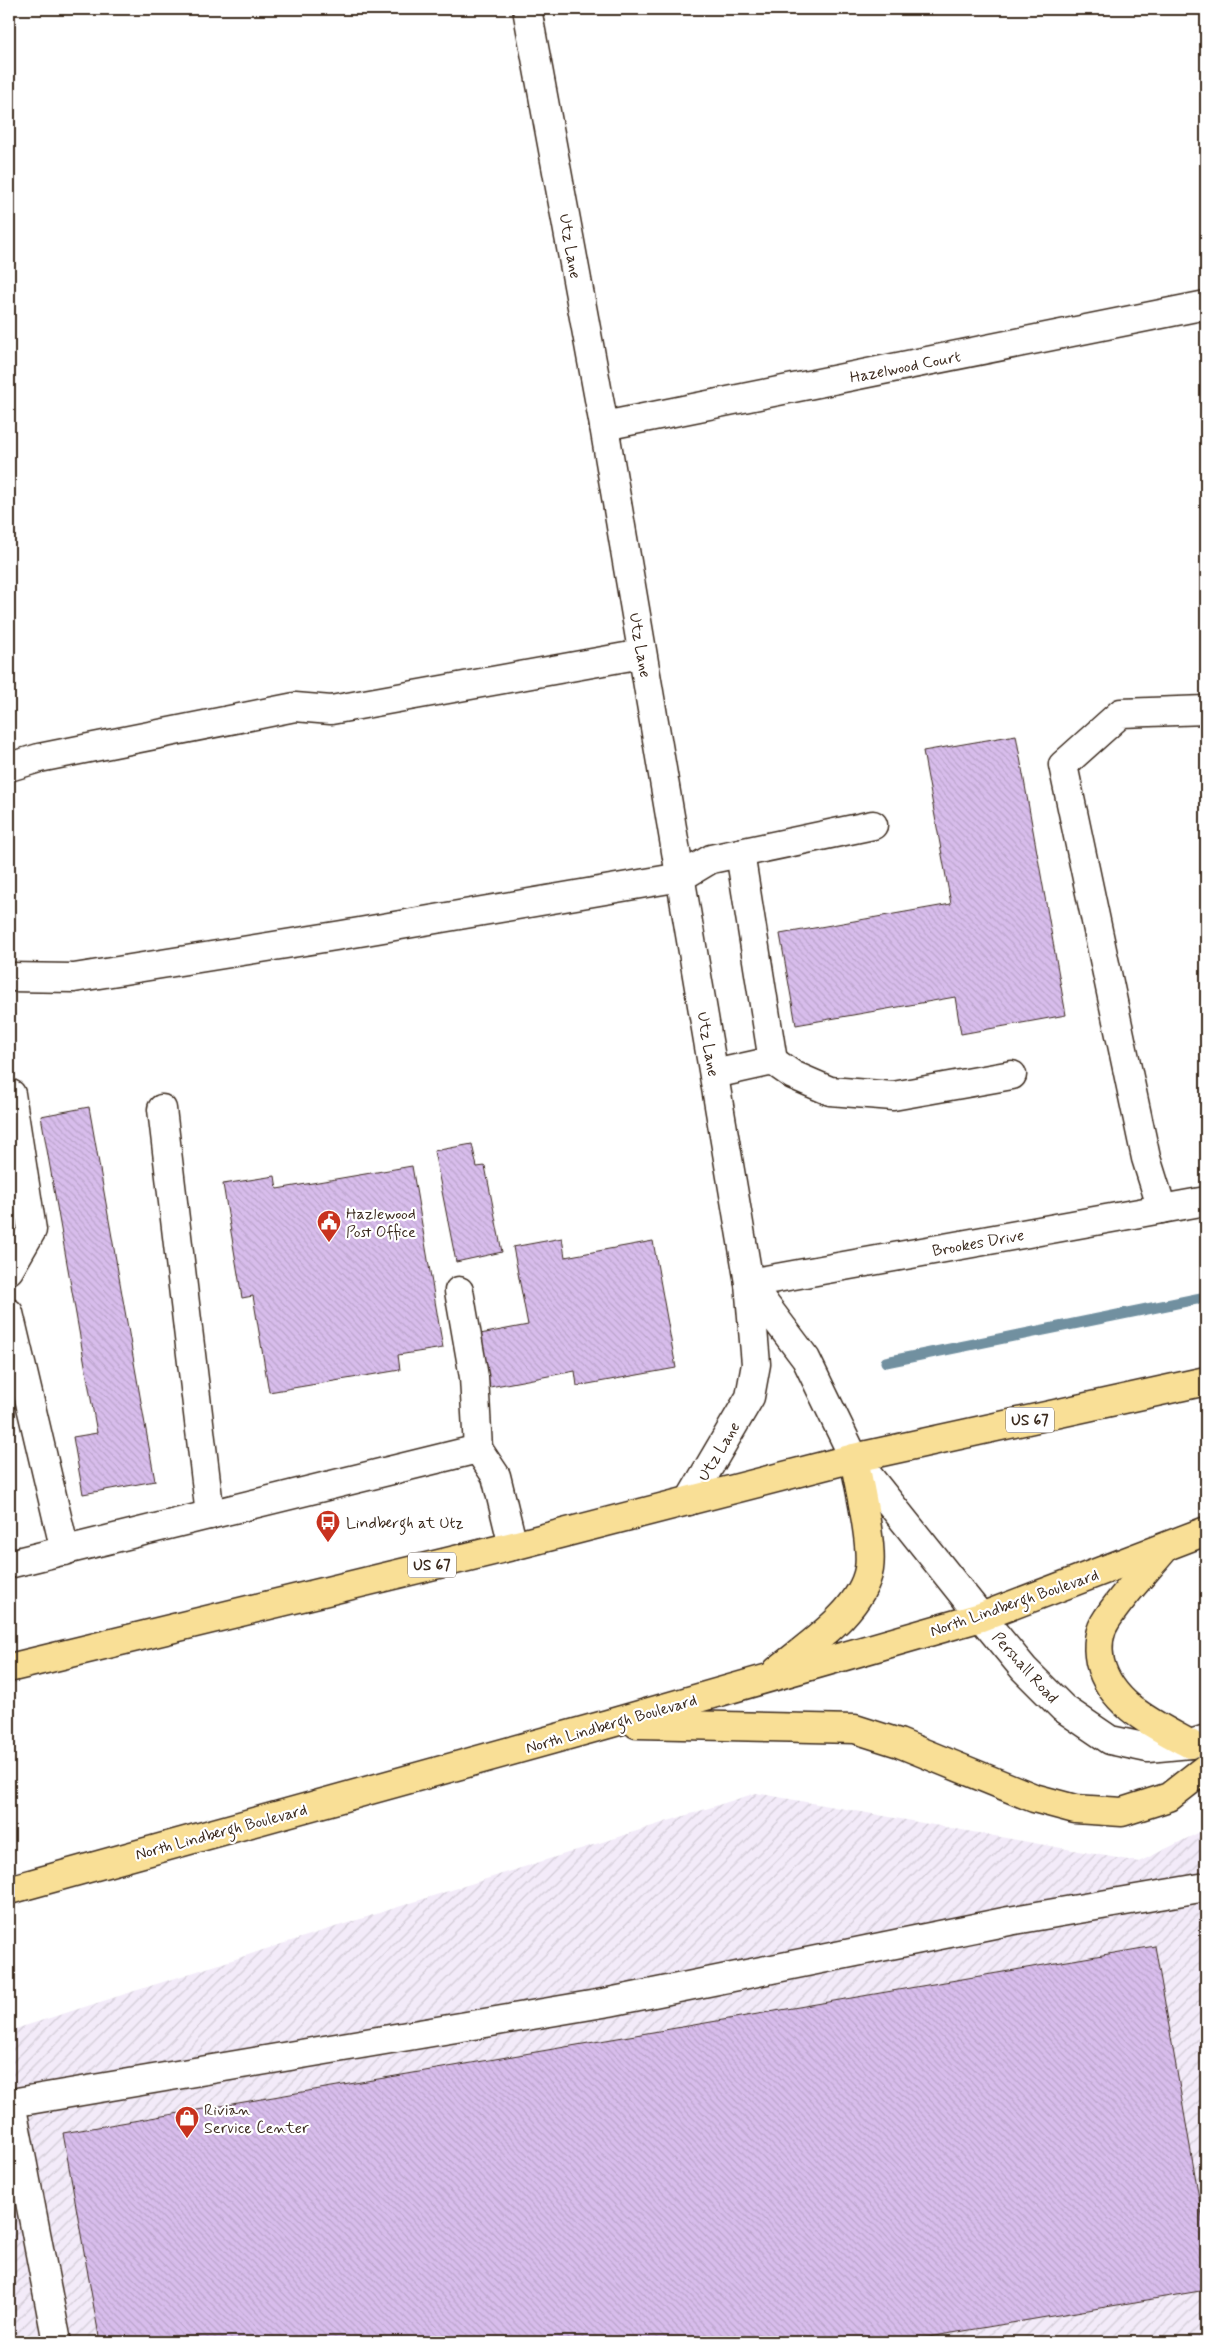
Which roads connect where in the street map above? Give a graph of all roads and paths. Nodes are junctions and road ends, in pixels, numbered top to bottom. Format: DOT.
graph roads {
  1 [pos="526,9"];
  2 [pos="1206,305"];
  3 [pos="604,426"];
  4 [pos="642,654"];
  5 [pos="1206,710"];
  6 [pos="9,767"];
  7 [pos="873,825"];
  8 [pos="740,852"];
  9 [pos="681,877"];
  10 [pos="9,978"];
  11 [pos="773,1061"];
  12 [pos="714,1074"];
  13 [pos="1012,1076"];
  14 [pos="11,1094"];
  15 [pos="162,1109"];
  16 [pos="1206,1200"];
  17 [pos="1162,1208"];
  18 [pos="9,1270"];
  19 [pos="750,1283"];
  20 [pos="459,1290"];
  21 [pos="9,1313"];
  22 [pos="1206,1381"];
  23 [pos="478,1449"];
  24 [pos="854,1458"];
  25 [pos="689,1501"];
  26 [pos="210,1515"];
  27 [pos="1206,1532"];
  28 [pos="513,1546"];
  29 [pos="1165,1548"];
  30 [pos="65,1551"];
  31 [pos="9,1564"];
  32 [pos="981,1617"];
  33 [pos="9,1668"];
  34 [pos="768,1678"];
  35 [pos="608,1724"];
  36 [pos="1198,1741"];
  37 [pos="1206,1768"];
  38 [pos="1206,1887"];
  39 [pos="9,1890"];
  40 [pos="57,2342"];
  1 -- 3 [label="street, Utz Lane"];
  2 -- 3 [label="street, Hazelwood Court"];
  3 -- 4 [label="street, Utz Lane"];
  4 -- 6 [label="street"];
  4 -- 9 [label="street, Utz Lane"];
  5 -- 17 [label="street"];
  7 -- 8 [label="street"];
  8 -- 9 [label="street"];
  8 -- 11 [label="street"];
  9 -- 10 [label="street"];
  9 -- 12 [label="street, Utz Lane"];
  11 -- 12 [label="street"];
  11 -- 13 [label="street"];
  12 -- 19 [label="street, Utz Lane"];
  14 -- 18 [label="street"];
  15 -- 26 [label="street"];
  16 -- 17 [label="street, Brookes Drive"];
  17 -- 19 [label="street, Brookes Drive"];
  19 -- 24 [label="street, Utz Lane"];
  19 -- 25 [label="street, Utz Lane"];
  20 -- 23 [label="street"];
  21 -- 30 [label="street"];
  22 -- 24 [label="highway, US 67"];
  23 -- 26 [label="street"];
  23 -- 28 [label="street"];
  24 -- 25 [label="highway, US 67"];
  24 -- 32 [label="street, Pershall Road"];
  24 -- 34 [label="highway"];
  25 -- 28 [label="highway, US 67"];
  26 -- 30 [label="street"];
  27 -- 29 [label="highway, North Lindbergh Boulevard"];
  28 -- 33 [label="highway, US 67"];
  29 -- 32 [label="highway, North Lindbergh Boulevard"];
  29 -- 36 [label="highway"];
  30 -- 31 [label="street"];
  32 -- 34 [label="highway, North Lindbergh Boulevard"];
  32 -- 36 [label="street, Pershall Road"];
  34 -- 35 [label="highway, North Lindbergh Boulevard"];
  35 -- 37 [label="highway"];
  35 -- 39 [label="highway, North Lindbergh Boulevard"];
  38 -- 40 [label="street"];
}
